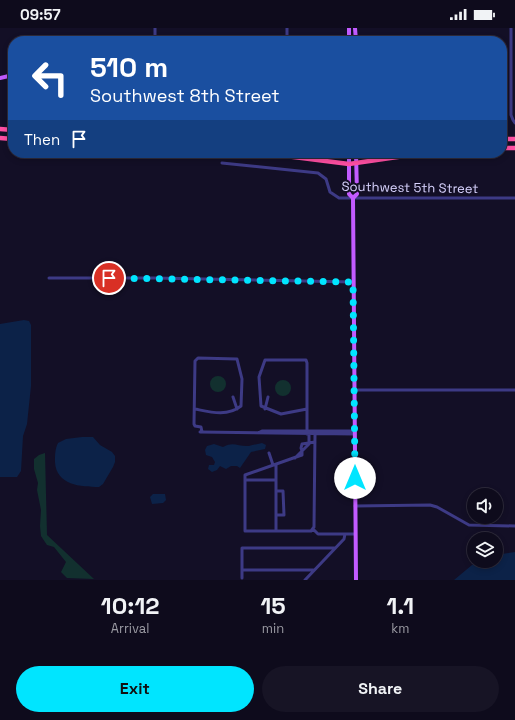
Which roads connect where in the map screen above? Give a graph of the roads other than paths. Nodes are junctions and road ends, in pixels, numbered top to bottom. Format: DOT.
graph roads {
  1 [pos="511,28"];
  2 [pos="515,123"];
  3 [pos="302,158"];
  4 [pos="349,158"];
  5 [pos="356,158"];
  6 [pos="387,158"];
  7 [pos="356,162"];
  8 [pos="222,163"];
  9 [pos="349,164"];
  10 [pos="353,198"];
  11 [pos="515,198"];
  12 [pos="49,278"];
  13 [pos="353,282"];
  14 [pos="354,390"];
  15 [pos="515,390"];
  16 [pos="233,397"];
  17 [pos="268,397"];
  18 [pos="195,409"];
  19 [pos="237,409"];
  20 [pos="265,409"];
  21 [pos="307,409"];
  22 [pos="308,432"];
  23 [pos="354,432"];
  24 [pos="316,434"];
  25 [pos="309,442"];
  26 [pos="315,442"];
  27 [pos="269,453"];
  28 [pos="274,465"];
  29 [pos="245,480"];
  30 [pos="276,480"];
  31 [pos="276,491"];
  32 [pos="355,506"];
  33 [pos="276,515"];
  34 [pos="515,526"];
  35 [pos="314,528"];
  36 [pos="276,531"];
  37 [pos="344,534"];
  38 [pos="355,534"];
  39 [pos="335,548"];
  40 [pos="242,570"];
  41 [pos="313,570"];
  42 [pos="242,578"];
  43 [pos="305,580"];
  44 [pos="356,580"];
  1 -- 2 [label="street"];
  3 -- 9 [label="highway"];
  4 -- 9 [label="main road"];
  5 -- 7 [label="main road"];
  6 -- 7 [label="highway"];
  7 -- 9 [label="highway"];
  7 -- 10 [label="main road"];
  8 -- 10 [label="street, Southwest 5th Street"];
  9 -- 10 [label="main road"];
  10 -- 11 [label="street, Southwest 5th Street"];
  10 -- 13 [label="main road"];
  12 -- 13 [label="street"];
  13 -- 14 [label="main road"];
  14 -- 15 [label="street"];
  14 -- 23 [label="main road"];
  16 -- 19 [label="street"];
  17 -- 20 [label="street"];
  18 -- 19 [label="street"];
  18 -- 19 [label="street"];
  18 -- 22 [label="street"];
  20 -- 21 [label="street"];
  20 -- 21 [label="street"];
  21 -- 22 [label="street"];
  22 -- 23 [label="street"];
  22 -- 24 [label="street"];
  22 -- 25 [label="street"];
  23 -- 24 [label="street"];
  23 -- 32 [label="main road"];
  24 -- 26 [label="street"];
  25 -- 26 [label="street"];
  25 -- 28 [label="street"];
  26 -- 35 [label="street"];
  27 -- 28 [label="street"];
  28 -- 29 [label="street"];
  28 -- 30 [label="street"];
  29 -- 30 [label="street"];
  29 -- 36 [label="street"];
  30 -- 31 [label="street"];
  31 -- 33 [label="street"];
  31 -- 33 [label="street"];
  32 -- 34 [label="street"];
  32 -- 38 [label="main road"];
  33 -- 36 [label="street"];
  35 -- 36 [label="street"];
  35 -- 37 [label="street"];
  37 -- 38 [label="street"];
  37 -- 39 [label="street"];
  38 -- 44 [label="main road"];
  39 -- 40 [label="street"];
  39 -- 41 [label="street"];
  40 -- 41 [label="street"];
  40 -- 42 [label="street"];
  41 -- 43 [label="street"];
}
